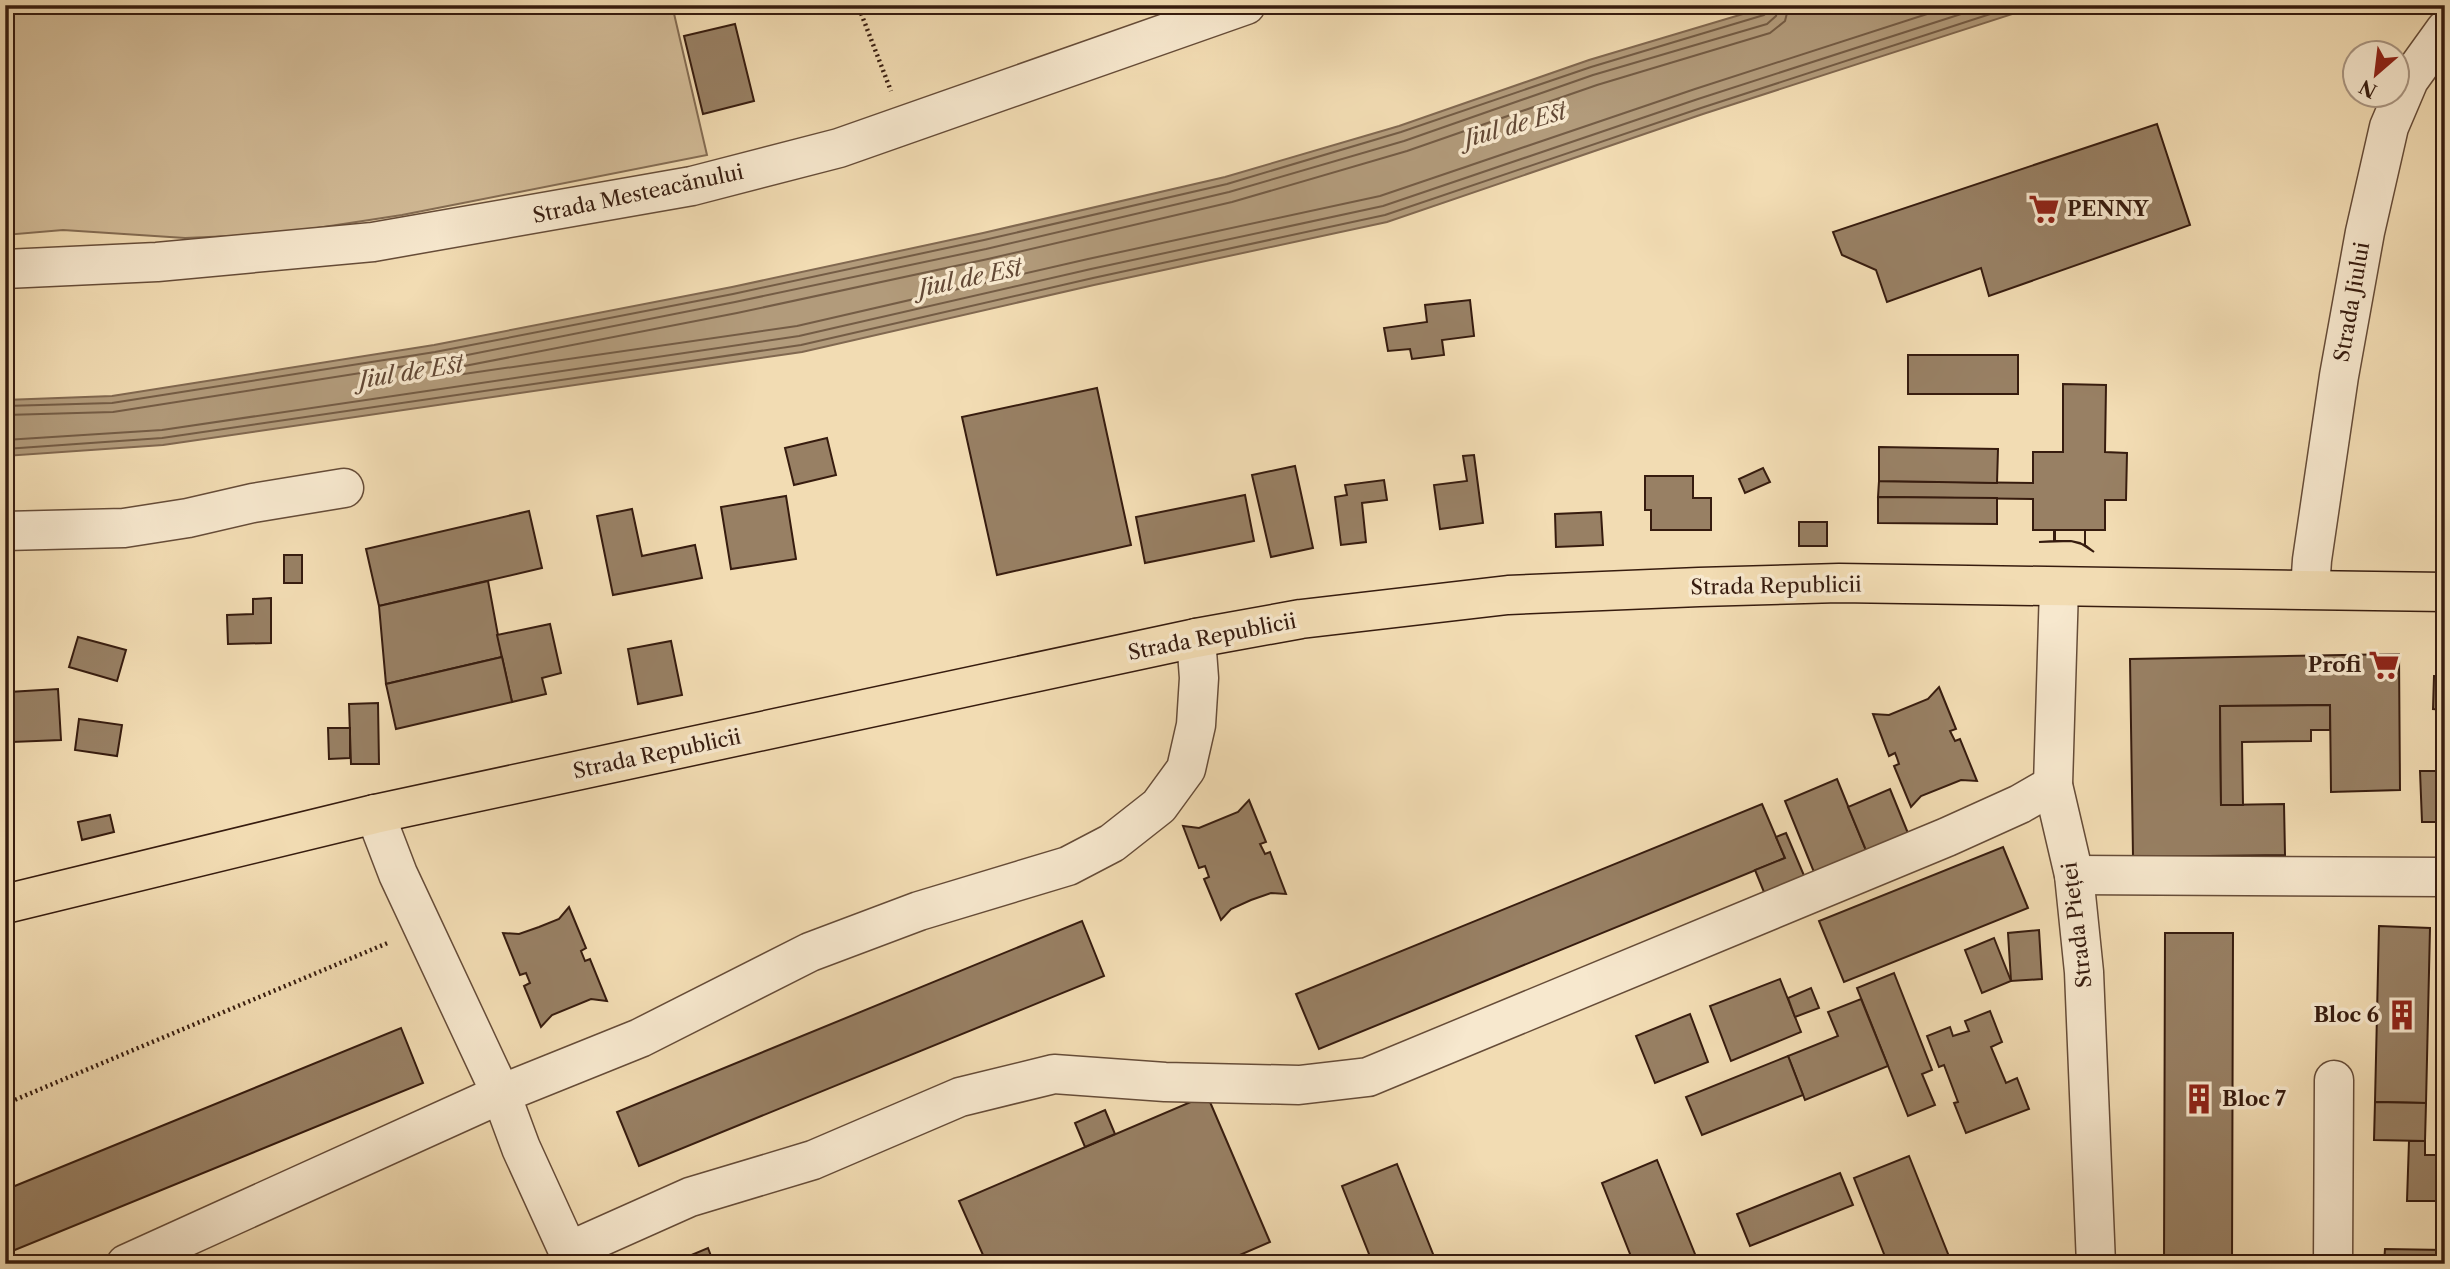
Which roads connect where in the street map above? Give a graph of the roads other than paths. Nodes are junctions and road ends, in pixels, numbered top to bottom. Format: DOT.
graph roads {
  1 [pos="1246,5"];
  2 [pos="2445,30"];
  3 [pos="5,269"];
  4 [pos="345,488"];
  5 [pos="5,531"];
  6 [pos="2059,587"];
  7 [pos="2310,589"];
  8 [pos="2445,592"];
  9 [pos="1196,638"];
  10 [pos="2053,785"];
  11 [pos="375,814"];
  12 [pos="2074,875"];
  13 [pos="2445,877"];
  14 [pos="5,904"];
  15 [pos="2334,1080"];
  16 [pos="500,1094"];
  17 [pos="571,1257"];
  18 [pos="126,1264"];
  19 [pos="2096,1264"];
  20 [pos="2333,1264"];
  1 -- 3 [label="street, Strada Mesteacănului"];
  2 -- 7 [label="street, Strada Jiului"];
  4 -- 5 [label="street"];
  6 -- 7 [label="main road, Strada Republicii"];
  6 -- 9 [label="main road, Strada Republicii"];
  6 -- 10 [label="street, Strada Pieței"];
  7 -- 8 [label="main road, Strada Republicii"];
  9 -- 11 [label="main road, Strada Republicii"];
  9 -- 16 [label="street"];
  10 -- 12 [label="street, Strada Pieței"];
  10 -- 17 [label="street"];
  11 -- 14 [label="main road, Strada Republicii"];
  11 -- 16 [label="street"];
  12 -- 13 [label="street"];
  12 -- 19 [label="street, Strada Pieței"];
  15 -- 20 [label="street"];
  16 -- 17 [label="street"];
  16 -- 18 [label="street"];
}
